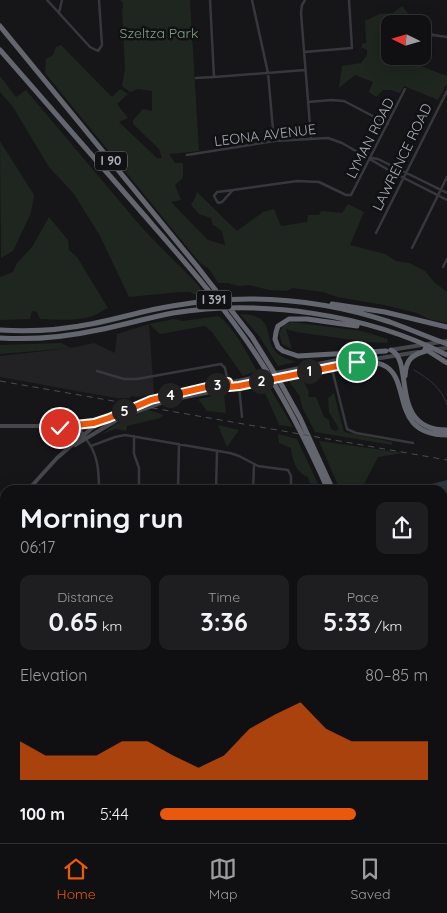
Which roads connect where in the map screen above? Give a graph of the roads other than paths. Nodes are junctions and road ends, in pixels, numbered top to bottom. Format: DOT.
graph roads {
  1 [pos="47,0"];
  2 [pos="62,0"];
  3 [pos="100,0"];
  4 [pos="210,0"];
  5 [pos="252,0"];
  6 [pos="305,0"];
  7 [pos="349,0"];
  8 [pos="59,13"];
  9 [pos="0,26"];
  10 [pos="433,35"];
  11 [pos="447,38"];
  12 [pos="0,50"];
  13 [pos="304,52"];
  14 [pos="305,70"];
  15 [pos="268,73"];
  16 [pos="214,77"];
  17 [pos="196,78"];
  18 [pos="406,89"];
  19 [pos="447,90"];
  20 [pos="308,102"];
  21 [pos="388,124"];
  22 [pos="311,138"];
  23 [pos="274,141"];
  24 [pos="187,155"];
  25 [pos="371,158"];
  26 [pos="406,172"];
  27 [pos="447,177"];
  28 [pos="404,178"];
  29 [pos="233,190"];
  30 [pos="441,190"];
  31 [pos="447,193"];
  32 [pos="438,195"];
  33 [pos="447,200"];
  34 [pos="376,233"];
  35 [pos="412,248"];
  36 [pos="447,259"];
  37 [pos="443,267"];
  38 [pos="295,302"];
  39 [pos="447,327"];
  40 [pos="380,329"];
  41 [pos="0,330"];
  42 [pos="0,338"];
  43 [pos="410,339"];
  44 [pos="447,344"];
  45 [pos="389,350"];
  46 [pos="426,351"];
  47 [pos="447,354"];
  48 [pos="397,355"];
  49 [pos="330,361"];
  50 [pos="357,362"];
  51 [pos="447,363"];
  52 [pos="332,367"];
  53 [pos="269,370"];
  54 [pos="97,371"];
  55 [pos="238,380"];
  56 [pos="277,383"];
  57 [pos="405,384"];
  58 [pos="229,385"];
  59 [pos="239,386"];
  60 [pos="242,417"];
  61 [pos="109,418"];
  62 [pos="0,426"];
  63 [pos="73,426"];
  64 [pos="57,427"];
  65 [pos="67,430"];
  66 [pos="447,430"];
  67 [pos="447,435"];
  68 [pos="134,436"];
  69 [pos="84,437"];
  70 [pos="308,441"];
  71 [pos="414,443"];
  72 [pos="179,444"];
  73 [pos="91,446"];
  74 [pos="65,451"];
  75 [pos="217,451"];
  76 [pos="254,465"];
  77 [pos="34,483"];
  78 [pos="36,485"];
  79 [pos="99,485"];
  80 [pos="139,485"];
  81 [pos="178,485"];
  82 [pos="216,485"];
  83 [pos="253,485"];
  84 [pos="291,485"];
  85 [pos="326,485"];
  86 [pos="330,485"];
  1 -- 8 [label="street"];
  2 -- 8 [label="street"];
  3 -- 8 [label="street"];
  4 -- 16 [label="street"];
  5 -- 15 [label="street"];
  6 -- 13 [label="street"];
  7 -- 13 [label="street"];
  9 -- 53 [label="highway, I 90"];
  10 -- 11 [label="street"];
  12 -- 53 [label="highway, I 90"];
  13 -- 14 [label="street"];
  14 -- 15 [label="street"];
  14 -- 20 [label="street"];
  15 -- 16 [label="street"];
  15 -- 23 [label="street"];
  16 -- 17 [label="street"];
  18 -- 21 [label="street, LYMAN ROAD"];
  19 -- 26 [label="street, LAWRENCE ROAD"];
  20 -- 21 [label="street"];
  20 -- 22 [label="street"];
  21 -- 25 [label="street, LYMAN ROAD"];
  22 -- 23 [label="street, LEONA AVENUE"];
  22 -- 25 [label="street, LEONA AVENUE"];
  23 -- 24 [label="street, LEONA AVENUE"];
  25 -- 26 [label="street"];
  25 -- 28 [label="street"];
  25 -- 29 [label="street, LYMAN ROAD"];
  26 -- 28 [label="street, LAWRENCE ROAD"];
  26 -- 30 [label="street"];
  27 -- 30 [label="street"];
  28 -- 32 [label="street"];
  28 -- 34 [label="street, LAWRENCE ROAD"];
  29 -- 29 [label="street"];
  30 -- 31 [label="street"];
  30 -- 32 [label="street"];
  32 -- 33 [label="street"];
  32 -- 35 [label="street"];
  36 -- 37 [label="street"];
  38 -- 39 [label="highway"];
  38 -- 41 [label="highway, I 391"];
  38 -- 44 [label="highway, I 391"];
  40 -- 42 [label="highway, I 391"];
  40 -- 43 [label="highway, I 391"];
  40 -- 45 [label="highway"];
  43 -- 47 [label="highway, I 391"];
  43 -- 51 [label="highway"];
  44 -- 45 [label="main road"];
  44 -- 46 [label="main road"];
  45 -- 48 [label="highway"];
  45 -- 49 [label="main road"];
  46 -- 48 [label="main road"];
  46 -- 57 [label="highway"];
  48 -- 50 [label="main road"];
  48 -- 57 [label="highway"];
  49 -- 52 [label="street"];
  49 -- 55 [label="main road"];
  50 -- 52 [label="main road"];
  50 -- 67 [label="highway"];
  52 -- 59 [label="main road"];
  52 -- 71 [label="street"];
  53 -- 56 [label="highway, I 90"];
  54 -- 58 [label="street"];
  55 -- 58 [label="main road"];
  55 -- 59 [label="street"];
  56 -- 70 [label="highway, I 90"];
  56 -- 70 [label="highway, I 90"];
  57 -- 66 [label="highway"];
  58 -- 59 [label="main road"];
  58 -- 61 [label="main road"];
  58 -- 69 [label="main road"];
  59 -- 60 [label="street"];
  61 -- 63 [label="main road"];
  61 -- 69 [label="main road"];
  62 -- 64 [label="main road"];
  63 -- 64 [label="main road"];
  63 -- 69 [label="main road"];
  64 -- 65 [label="main road"];
  65 -- 69 [label="main road"];
  65 -- 74 [label="main road"];
  68 -- 72 [label="street"];
  68 -- 73 [label="street"];
  68 -- 80 [label="street"];
  69 -- 73 [label="street"];
  69 -- 74 [label="main road"];
  70 -- 85 [label="highway, I 90"];
  70 -- 86 [label="highway, I 90"];
  72 -- 75 [label="street"];
  72 -- 81 [label="street"];
  73 -- 79 [label="street"];
  74 -- 77 [label="main road"];
  75 -- 76 [label="street"];
  75 -- 82 [label="street"];
  76 -- 83 [label="street"];
  76 -- 84 [label="street"];
  77 -- 78 [label="street"];
}
